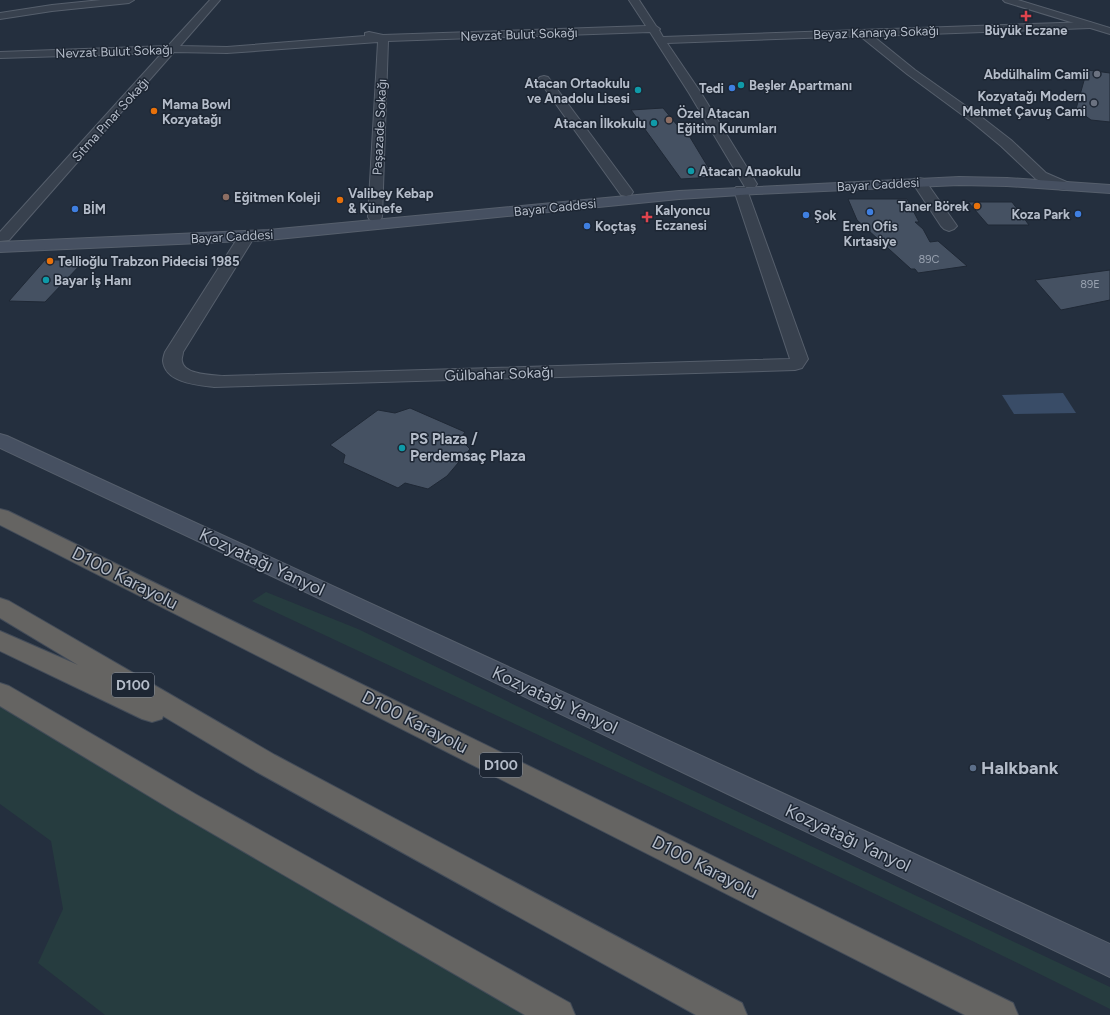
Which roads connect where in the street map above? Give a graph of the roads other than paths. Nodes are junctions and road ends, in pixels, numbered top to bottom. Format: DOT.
graph roads {
  1 [pos="129,0"];
  2 [pos="215,0"];
  3 [pos="634,0"];
  4 [pos="1008,0"];
  5 [pos="0,16"];
  6 [pos="1090,25"];
  7 [pos="655,29"];
  8 [pos="1110,31"];
  9 [pos="863,33"];
  10 [pos="383,38"];
  11 [pos="661,40"];
  12 [pos="172,49"];
  13 [pos="0,55"];
  14 [pos="544,79"];
  15 [pos="1040,176"];
  16 [pos="1110,180"];
  17 [pos="919,182"];
  18 [pos="1064,186"];
  19 [pos="746,187"];
  20 [pos="1110,189"];
  21 [pos="626,192"];
  22 [pos="375,216"];
  23 [pos="949,226"];
  24 [pos="247,236"];
  25 [pos="1,240"];
  26 [pos="0,440"];
  27 [pos="0,516"];
  28 [pos="0,607"];
  29 [pos="0,640"];
  30 [pos="0,693"];
  31 [pos="265,763"];
  32 [pos="1110,961"];
  33 [pos="558,1015"];
  34 [pos="730,1015"];
  35 [pos="1002,1015"];
  1 -- 5 [label="street"];
  2 -- 12 [label="street, Sıtma Pınar Sokağı"];
  3 -- 7 [label="street"];
  4 -- 6 [label="street"];
  6 -- 8 [label="street"];
  6 -- 9 [label="street, Beyaz Kanarya Sokağı"];
  7 -- 10 [label="street, Nevzat Bulut Sokağı"];
  7 -- 11 [label="street"];
  9 -- 11 [label="street, Beyaz Kanarya Sokağı"];
  9 -- 15 [label="street"];
  10 -- 12 [label="street, Nevzat Bulut Sokağı"];
  10 -- 22 [label="street, Paşazade Sokağı"];
  11 -- 19 [label="street"];
  12 -- 13 [label="street, Nevzat Bulut Sokağı"];
  12 -- 25 [label="street, Sıtma Pınar Sokağı"];
  14 -- 21 [label="street"];
  15 -- 16 [label="main road, Bayar Caddesi"];
  15 -- 18 [label="street"];
  15 -- 19 [label="main road, Bayar Caddesi"];
  17 -- 18 [label="main road, Bayar Caddesi"];
  17 -- 19 [label="main road, Bayar Caddesi"];
  17 -- 23 [label="street"];
  18 -- 20 [label="main road, Bayar Caddesi"];
  19 -- 21 [label="main road, Bayar Caddesi"];
  19 -- 24 [label="main road, Bayar Caddesi"];
  19 -- 24 [label="street, Gülbahar Sokağı"];
  21 -- 22 [label="main road, Bayar Caddesi"];
  22 -- 25 [label="main road, Bayar Caddesi"];
  24 -- 25 [label="main road, Bayar Caddesi"];
  26 -- 32 [label="main road, Kozyatağı Yanyol"];
  27 -- 35 [label="highway, D100 Karayolu / D100"];
  28 -- 31 [label="highway, D100"];
  29 -- 31 [label="highway"];
  30 -- 33 [label="highway"];
  31 -- 34 [label="highway, D100"];
}
